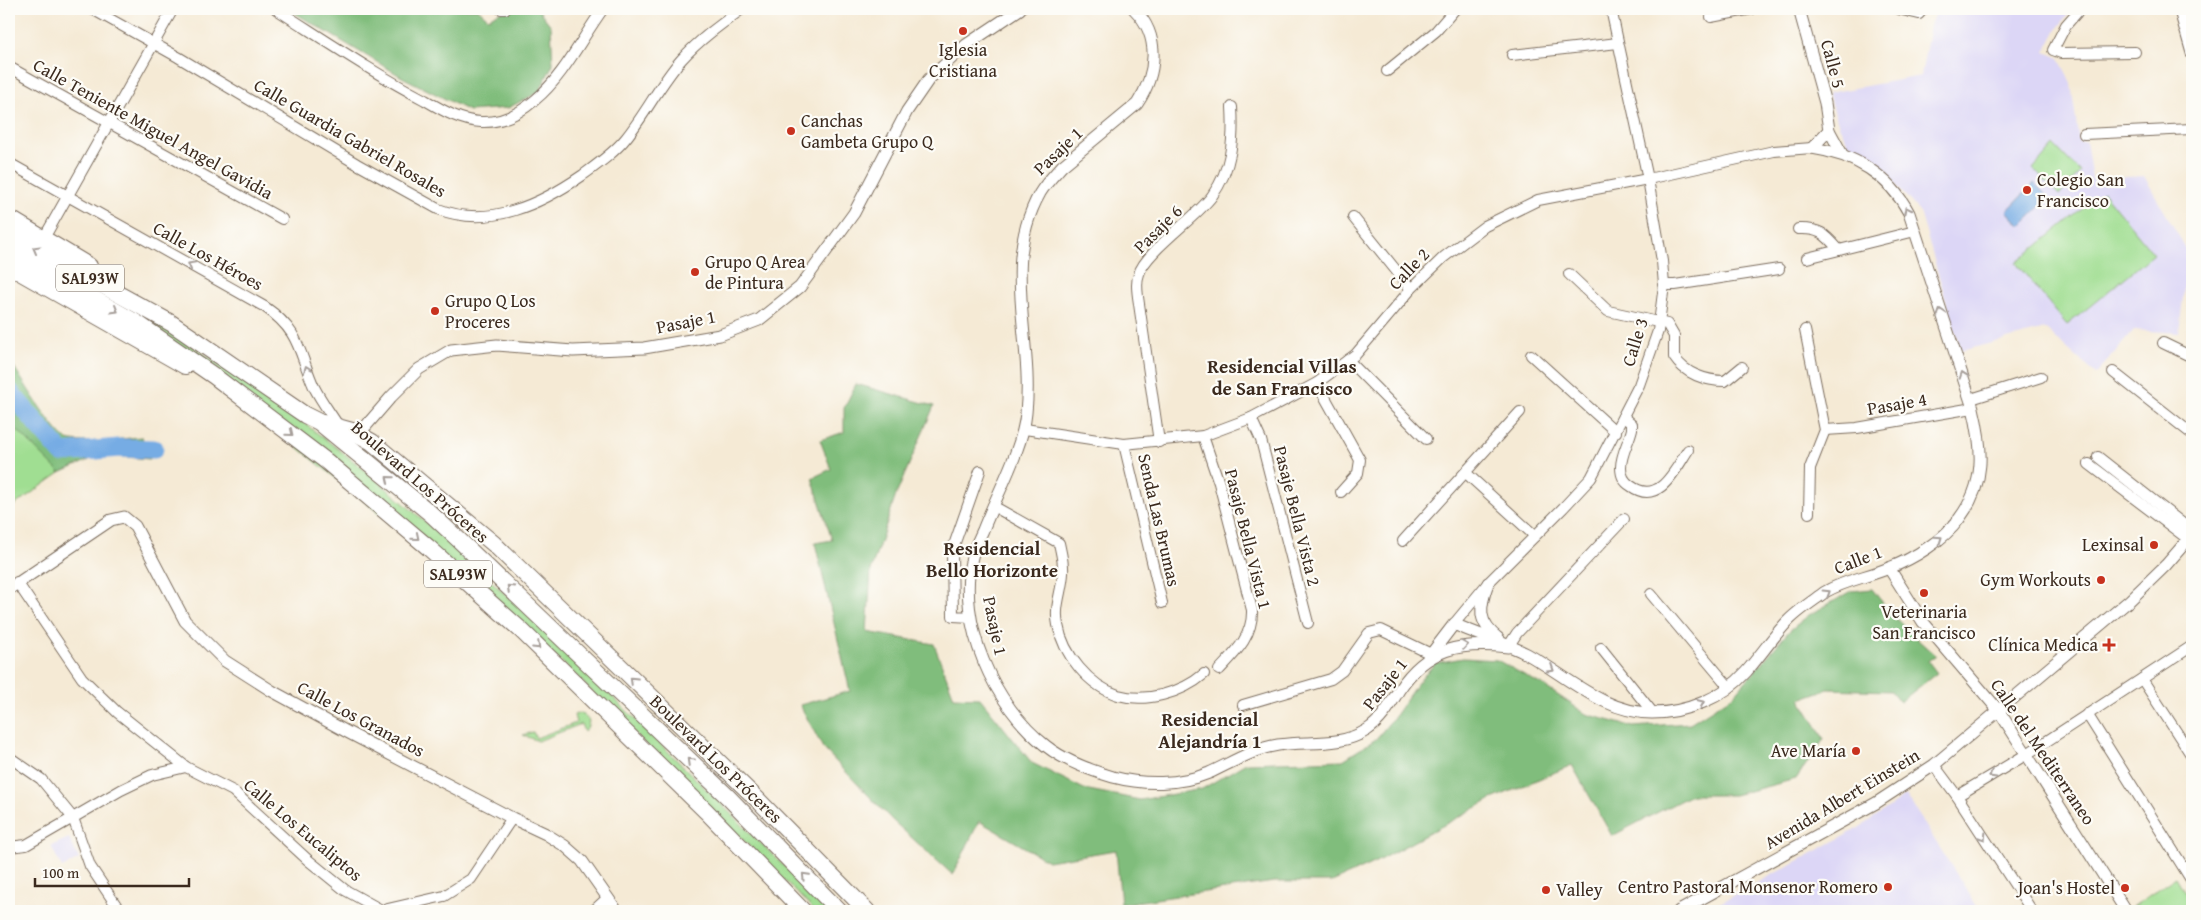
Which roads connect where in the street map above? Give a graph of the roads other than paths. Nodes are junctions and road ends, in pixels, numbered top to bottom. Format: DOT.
graph roads {
  1 [pos="92,9"];
  2 [pos="174,9"];
  3 [pos="276,9"];
  4 [pos="501,9"];
  5 [pos="505,9"];
  6 [pos="603,9"];
  7 [pos="742,9"];
  8 [pos="1020,9"];
  9 [pos="1134,9"];
  10 [pos="1455,9"];
  11 [pos="1611,9"];
  12 [pos="1752,9"];
  13 [pos="1800,9"];
  14 [pos="1898,9"];
  15 [pos="1923,9"];
  16 [pos="2080,9"];
  17 [pos="2179,9"];
  18 [pos="1711,17"];
  19 [pos="1618,43"];
  20 [pos="153,44"];
  21 [pos="2135,52"];
  22 [pos="1512,55"];
  23 [pos="2192,55"];
  24 [pos="9,67"];
  25 [pos="1387,71"];
  26 [pos="1232,107"];
  27 [pos="108,124"];
  28 [pos="2192,129"];
  29 [pos="1829,130"];
  30 [pos="2084,134"];
  31 [pos="1812,148"];
  32 [pos="1842,154"];
  33 [pos="9,163"];
  34 [pos="1648,179"];
  35 [pos="68,196"];
  36 [pos="1353,217"];
  37 [pos="9,218"];
  38 [pos="282,219"];
  39 [pos="1798,229"];
  40 [pos="1915,231"];
  41 [pos="9,234"];
  42 [pos="44,238"];
  43 [pos="1839,250"];
  44 [pos="9,251"];
  45 [pos="1807,258"];
  46 [pos="9,266"];
  47 [pos="1779,269"];
  48 [pos="1569,274"];
  49 [pos="1664,285"];
  50 [pos="1411,289"];
  51 [pos="69,292"];
  52 [pos="171,322"];
  53 [pos="1659,322"];
  54 [pos="1805,330"];
  55 [pos="2163,343"];
  56 [pos="1531,354"];
  57 [pos="2192,357"];
  58 [pos="1348,360"];
  59 [pos="1742,367"];
  60 [pos="2113,372"];
  61 [pos="2041,377"];
  62 [pos="1317,383"];
  63 [pos="1972,403"];
  64 [pos="1520,412"];
  65 [pos="1624,417"];
  66 [pos="1252,418"];
  67 [pos="319,422"];
  68 [pos="339,427"];
  69 [pos="1025,429"];
  70 [pos="1825,430"];
  71 [pos="1616,432"];
  72 [pos="359,434"];
  73 [pos="2192,434"];
  74 [pos="1203,436"];
  75 [pos="1426,439"];
  76 [pos="1159,442"];
  77 [pos="1124,444"];
  78 [pos="1688,450"];
  79 [pos="2098,457"];
  80 [pos="2089,464"];
  81 [pos="980,471"];
  82 [pos="1466,474"];
  83 [pos="1341,492"];
  84 [pos="993,506"];
  85 [pos="1809,513"];
  86 [pos="1624,519"];
  87 [pos="2189,534"];
  88 [pos="1535,536"];
  89 [pos="1404,541"];
  90 [pos="1889,568"];
  91 [pos="1488,583"];
  92 [pos="13,586"];
  93 [pos="1651,594"];
  94 [pos="1162,603"];
  95 [pos="971,617"];
  96 [pos="1308,623"];
  97 [pos="1454,624"];
  98 [pos="2192,646"];
  99 [pos="1508,647"];
  100 [pos="1600,648"];
  101 [pos="1428,657"];
  102 [pos="1219,670"];
  103 [pos="1204,674"];
  104 [pos="2142,679"];
  105 [pos="1729,687"];
  106 [pos="1242,705"];
  107 [pos="1999,712"];
  108 [pos="1653,714"];
  109 [pos="2087,714"];
  110 [pos="168,754"];
  111 [pos="2027,754"];
  112 [pos="2192,756"];
  113 [pos="9,757"];
  114 [pos="1934,765"];
  115 [pos="186,767"];
  116 [pos="166,772"];
  117 [pos="1957,796"];
  118 [pos="759,801"];
  119 [pos="72,818"];
  120 [pos="512,818"];
  121 [pos="769,838"];
  122 [pos="9,847"];
  123 [pos="2192,882"];
  124 [pos="607,899"];
  125 [pos="120,911"];
  126 [pos="381,911"];
  127 [pos="594,911"];
  128 [pos="617,911"];
  129 [pos="803,911"];
  130 [pos="839,911"];
  131 [pos="867,911"];
  132 [pos="1679,911"];
  133 [pos="2032,911"];
  134 [pos="2126,911"];
  1 -- 20 [label="street, Calle Guardia Gabriel Rosales"];
  2 -- 20 [label="street"];
  3 -- 6 [label="street"];
  4 -- 5 [label="street"];
  7 -- 20 [label="street, Calle Guardia Gabriel Rosales"];
  8 -- 72 [label="street, Pasaje 1"];
  9 -- 69 [label="street, Pasaje 1"];
  10 -- 25 [label="street"];
  11 -- 19 [label="street, Calle 3"];
  12 -- 18 [label="street"];
  13 -- 29 [label="street, Calle 5"];
  14 -- 15 [label="street"];
  16 -- 21 [label="street"];
  17 -- 23 [label="street"];
  19 -- 22 [label="street"];
  19 -- 34 [label="street, Calle 3"];
  20 -- 27 [label="street"];
  24 -- 27 [label="street, Calle Teniente Miguel Angel Gavidia"];
  26 -- 76 [label="street, Pasaje 6"];
  27 -- 35 [label="street"];
  27 -- 38 [label="street, Calle Teniente Miguel Angel Gavidia"];
  28 -- 30 [label="street"];
  29 -- 31 [label="street"];
  29 -- 32 [label="street, Calle 5"];
  31 -- 32 [label="street, Calle 2"];
  31 -- 34 [label="street, Calle 2"];
  40 -- 32 [label="street, Calle 1, one-way"];
  33 -- 35 [label="street, Calle Los Héroes"];
  34 -- 49 [label="street, Calle 3"];
  34 -- 50 [label="street, Calle 2"];
  35 -- 42 [label="street"];
  68 -- 35 [label="street, Calle Los Héroes, one-way"];
  36 -- 50 [label="street"];
  37 -- 42 [label="highway"];
  39 -- 43 [label="street"];
  40 -- 43 [label="street"];
  63 -- 40 [label="street, Calle 1, one-way"];
  52 -- 41 [label="highway, Boulevard Los Próceres / SAL93W, one-way"];
  42 -- 52 [label="highway"];
  43 -- 45 [label="street"];
  44 -- 51 [label="highway, SAL93W"];
  46 -- 51 [label="highway"];
  47 -- 49 [label="street"];
  48 -- 53 [label="street"];
  49 -- 53 [label="street, Calle 3"];
  50 -- 58 [label="street, Calle 2"];
  51 -- 129 [label="highway, SAL93W, one-way"];
  52 -- 67 [label="highway, Boulevard Los Próceres / SAL93W"];
  53 -- 59 [label="street"];
  53 -- 65 [label="street, Calle 3"];
  54 -- 70 [label="street"];
  55 -- 57 [label="street"];
  56 -- 71 [label="street"];
  58 -- 62 [label="street, Calle 2"];
  58 -- 75 [label="street"];
  60 -- 73 [label="street"];
  61 -- 63 [label="street, Pasaje 4"];
  62 -- 66 [label="street, Calle 2"];
  62 -- 83 [label="street"];
  63 -- 70 [label="street, Pasaje 4"];
  90 -- 63 [label="street, Calle 1, one-way"];
  64 -- 82 [label="street"];
  65 -- 71 [label="street, Calle 3"];
  65 -- 78 [label="street"];
  66 -- 74 [label="street, Calle 2"];
  66 -- 96 [label="street, Pasaje Bella Vista 2"];
  67 -- 68 [label="highway"];
  121 -- 67 [label="highway, Boulevard Los Próceres / SAL93W, one-way"];
  68 -- 72 [label="highway"];
  69 -- 77 [label="street, Calle 2"];
  69 -- 84 [label="street, Pasaje 1"];
  70 -- 85 [label="street"];
  71 -- 88 [label="street, Calle 3"];
  118 -- 72 [label="highway, one-way"];
  74 -- 76 [label="street, Calle 2"];
  74 -- 102 [label="street, Pasaje Bella Vista 1"];
  76 -- 77 [label="street, Calle 2"];
  77 -- 94 [label="street, Senda Las Brumas"];
  79 -- 87 [label="street"];
  80 -- 87 [label="street"];
  81 -- 95 [label="street"];
  82 -- 88 [label="street"];
  82 -- 89 [label="street"];
  84 -- 95 [label="street, Pasaje 1"];
  84 -- 103 [label="street"];
  86 -- 99 [label="street"];
  87 -- 107 [label="street, Avenida Albert Einstein"];
  88 -- 91 [label="street, Calle 3"];
  105 -- 90 [label="street, Calle 1, one-way"];
  90 -- 107 [label="street, Calle del Mediterraneo"];
  91 -- 97 [label="street, Calle 3"];
  91 -- 99 [label="street"];
  92 -- 110 [label="street, Calle Los Eucaliptos"];
  92 -- 120 [label="street, Calle Los Granados"];
  93 -- 105 [label="street"];
  95 -- 101 [label="street, Pasaje 1"];
  97 -- 99 [label="street, Calle 1"];
  97 -- 101 [label="street"];
  98 -- 104 [label="street"];
  101 -- 99 [label="street, one-way"];
  99 -- 108 [label="street, Calle 1, one-way"];
  100 -- 108 [label="street"];
  101 -- 106 [label="street"];
  104 -- 109 [label="street"];
  104 -- 112 [label="street"];
  108 -- 105 [label="street, Calle 1, one-way"];
  107 -- 111 [label="street, Calle del Mediterraneo"];
  107 -- 114 [label="street, Avenida Albert Einstein"];
  109 -- 111 [label="street"];
  109 -- 123 [label="street"];
  110 -- 115 [label="street, Calle Los Eucaliptos"];
  110 -- 116 [label="street"];
  111 -- 117 [label="street, one-way"];
  111 -- 134 [label="street, Calle del Mediterraneo"];
  113 -- 119 [label="street"];
  114 -- 117 [label="street"];
  114 -- 132 [label="street, Avenida Albert Einstein"];
  115 -- 116 [label="street"];
  115 -- 126 [label="street, Calle Los Eucaliptos"];
  116 -- 119 [label="street"];
  117 -- 133 [label="street, one-way"];
  118 -- 121 [label="highway"];
  118 -- 131 [label="highway"];
  119 -- 122 [label="street"];
  119 -- 125 [label="street"];
  120 -- 124 [label="street, Calle Los Granados"];
  120 -- 126 [label="street"];
  130 -- 121 [label="highway, Boulevard Los Próceres / SAL93W, one-way"];
  124 -- 127 [label="street"];
  124 -- 128 [label="street, Calle Los Granados"];
}
